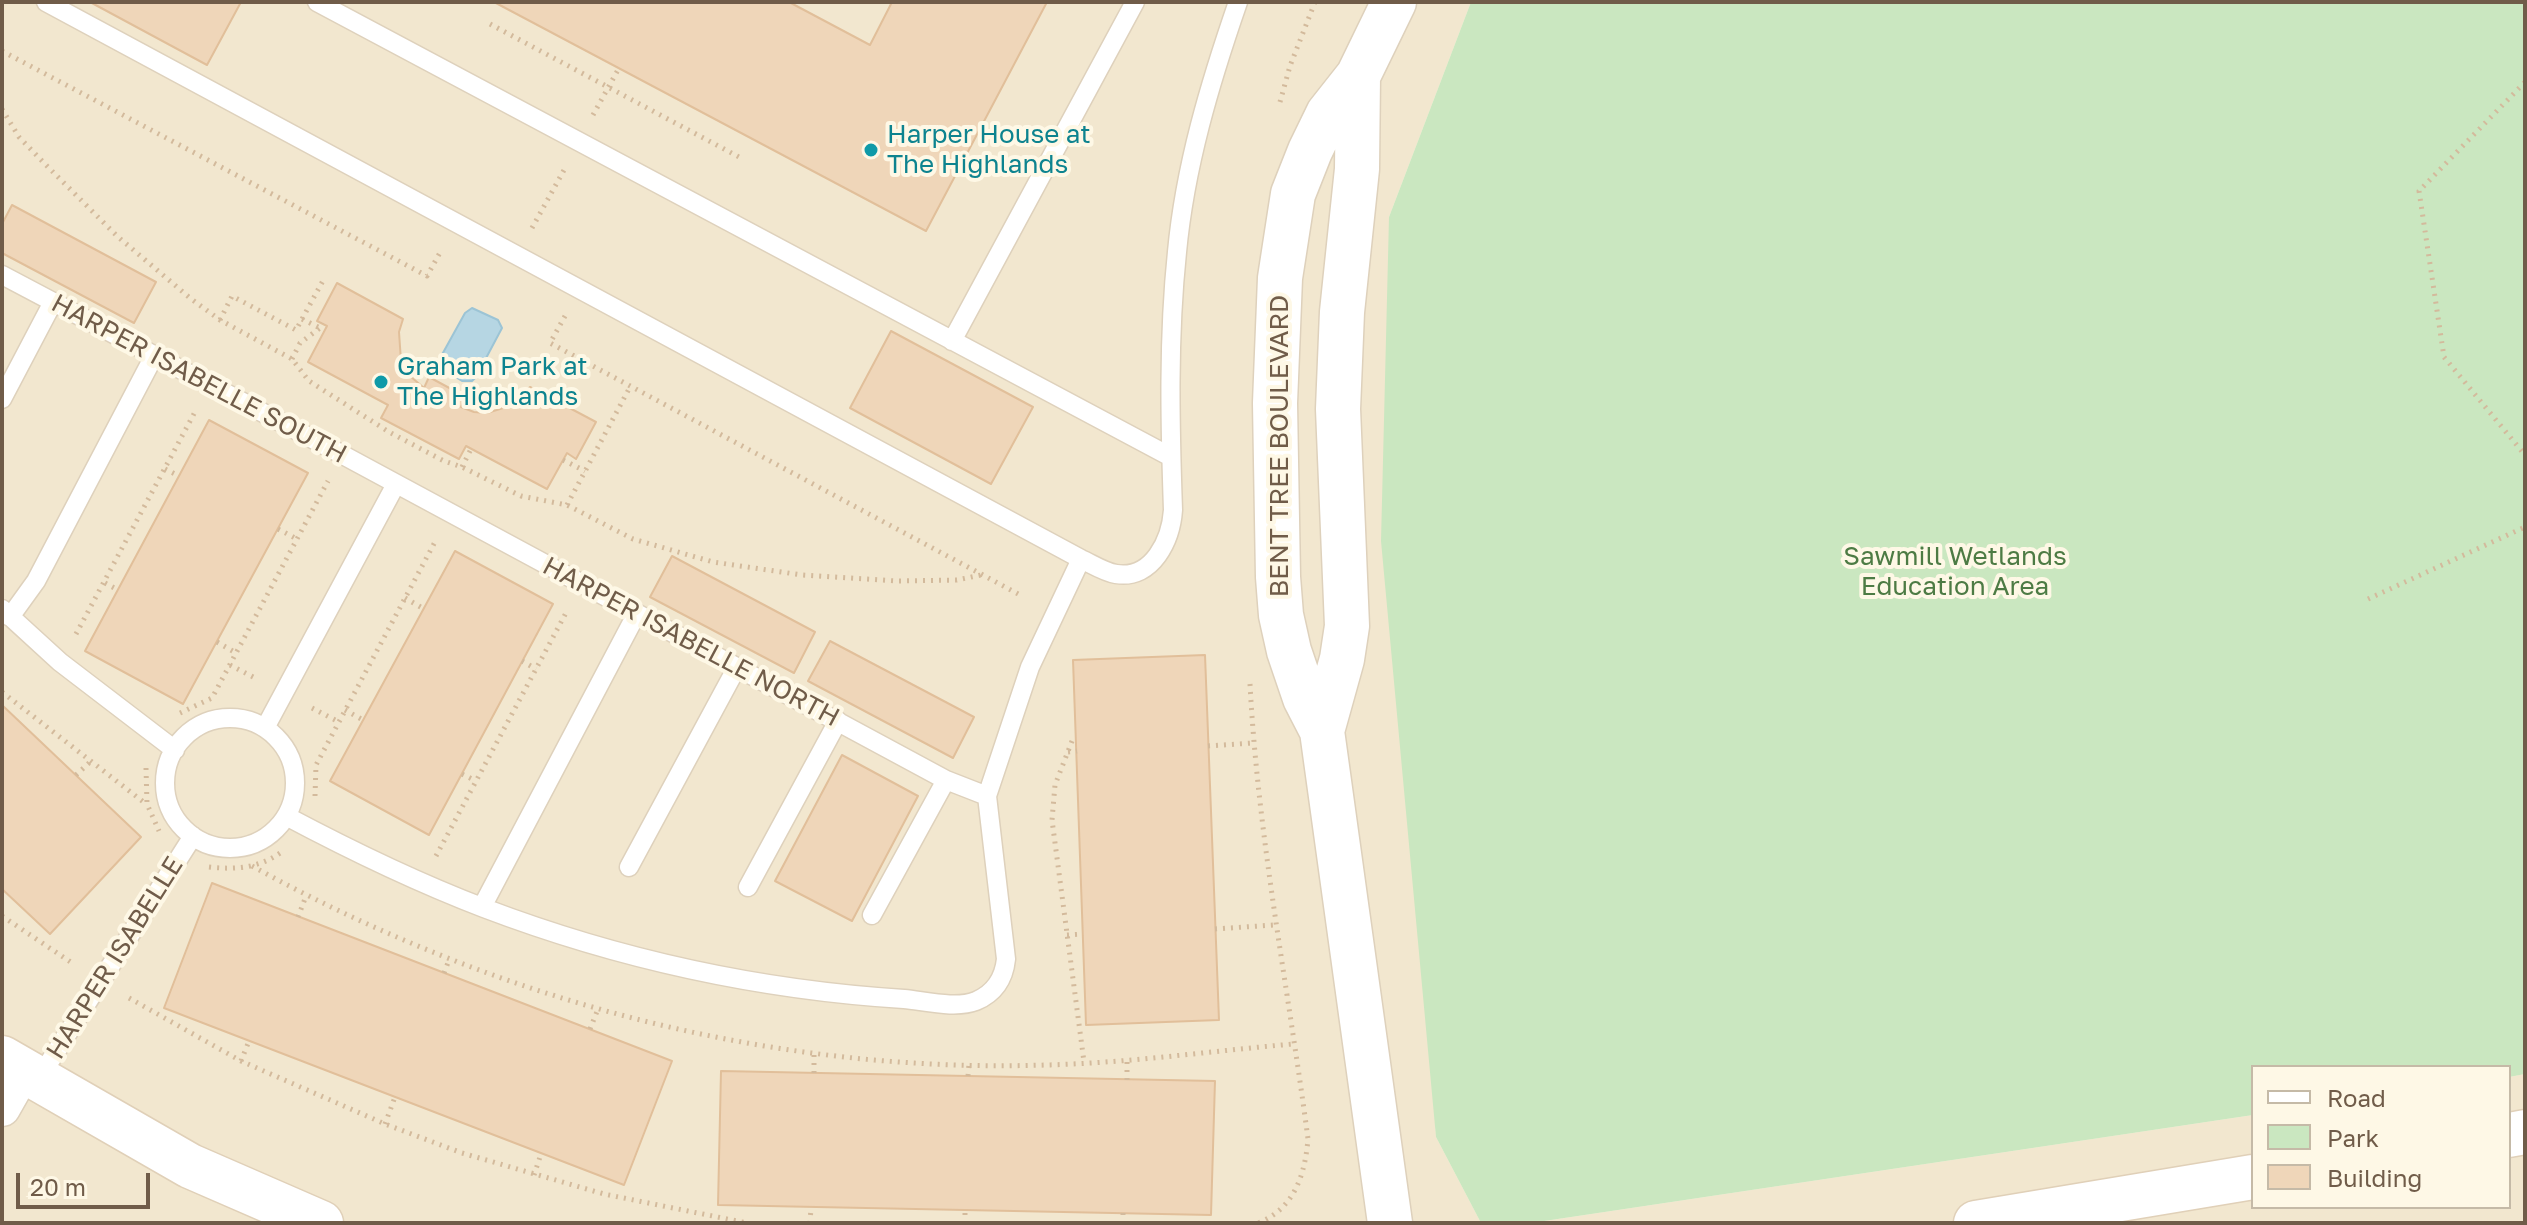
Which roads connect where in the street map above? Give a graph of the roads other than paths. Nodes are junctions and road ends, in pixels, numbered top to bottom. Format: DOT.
graph roads {
  1 [pos="46,2"];
  2 [pos="317,2"];
  3 [pos="1135,2"];
  4 [pos="1238,2"];
  5 [pos="1394,2"];
  6 [pos="1358,76"];
  7 [pos="2,275"];
  8 [pos="53,302"];
  9 [pos="952,341"];
  10 [pos="154,356"];
  11 [pos="2,399"];
  12 [pos="1171,457"];
  13 [pos="396,484"];
  14 [pos="1081,559"];
  15 [pos="6,613"];
  16 [pos="637,613"];
  17 [pos="737,667"];
  18 [pos="838,721"];
  19 [pos="265,728"];
  20 [pos="1322,731"];
  21 [pos="175,750"];
  22 [pos="946,780"];
  23 [pos="987,796"];
  24 [pos="286,816"];
  25 [pos="193,836"];
  26 [pos="629,867"];
  27 [pos="748,887"];
  28 [pos="482,907"];
  29 [pos="872,915"];
  30 [pos="16,1079"];
  31 [pos="2251,1177"];
  32 [pos="321,1223"];
  33 [pos="1390,1223"];
  34 [pos="1976,1223"];
  1 -- 14 [label="lane"];
  2 -- 9 [label="lane"];
  3 -- 9 [label="lane"];
  4 -- 12 [label="lane"];
  5 -- 6 [label="street, BENT TREE BOULEVARD"];
  6 -- 20 [label="street, BENT TREE BOULEVARD"];
  6 -- 20 [label="street, BENT TREE BOULEVARD"];
  7 -- 8 [label="lane, HARPER ISABELLE SOUTH"];
  8 -- 10 [label="lane, HARPER ISABELLE SOUTH"];
  8 -- 11 [label="lane"];
  9 -- 12 [label="lane"];
  10 -- 13 [label="lane, HARPER ISABELLE SOUTH"];
  10 -- 15 [label="lane"];
  12 -- 14 [label="lane"];
  13 -- 16 [label="lane, HARPER ISABELLE NORTH"];
  13 -- 19 [label="lane"];
  14 -- 23 [label="lane"];
  15 -- 21 [label="lane"];
  16 -- 17 [label="lane, HARPER ISABELLE NORTH"];
  16 -- 28 [label="lane"];
  17 -- 18 [label="lane, HARPER ISABELLE NORTH"];
  17 -- 26 [label="lane"];
  18 -- 22 [label="lane, HARPER ISABELLE NORTH"];
  18 -- 27 [label="lane"];
  19 -- 21 [label="lane"];
  19 -- 24 [label="lane"];
  20 -- 33 [label="street, BENT TREE BOULEVARD"];
  21 -- 25 [label="lane, HARPER ISABELLE"];
  22 -- 23 [label="lane, HARPER ISABELLE NORTH"];
  22 -- 29 [label="lane"];
  23 -- 28 [label="lane"];
  24 -- 25 [label="lane, HARPER ISABELLE"];
  24 -- 28 [label="lane"];
  25 -- 30 [label="lane, HARPER ISABELLE"];
  30 -- 32 [label="street"];
  31 -- 34 [label="street"];
}
